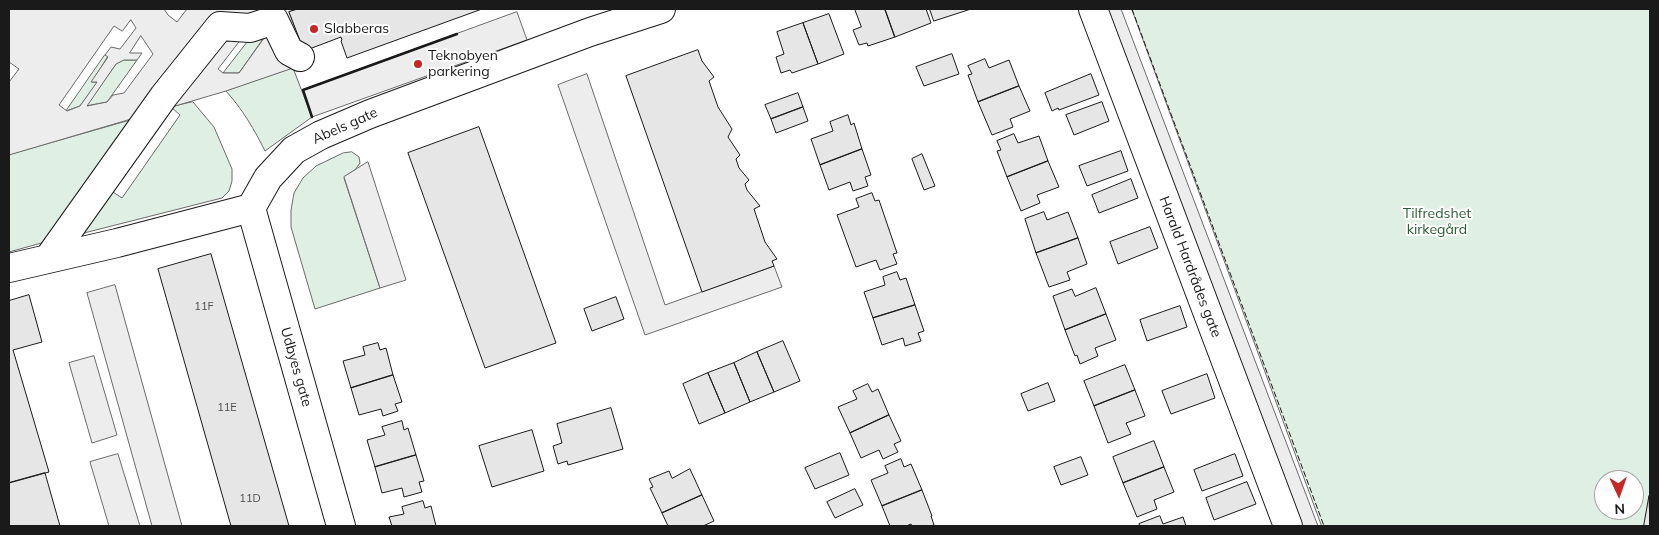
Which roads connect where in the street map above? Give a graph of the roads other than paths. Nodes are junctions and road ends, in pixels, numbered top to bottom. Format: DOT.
graph roads {
  1 [pos="661,9"];
  2 [pos="1093,9"];
  3 [pos="222,17"];
  4 [pos="300,57"];
  5 [pos="251,208"];
  6 [pos="48,259"];
  7 [pos="9,268"];
  8 [pos="341,526"];
  9 [pos="1288,526"];
  1 -- 5 [label="street, Abels gate"];
  2 -- 9 [label="street, Harald Hardrådes gate"];
  3 -- 4 [label="street"];
  3 -- 6 [label="street"];
  5 -- 6 [label="street"];
  5 -- 8 [label="street, Udbyes gate"];
  6 -- 7 [label="street"];
}
